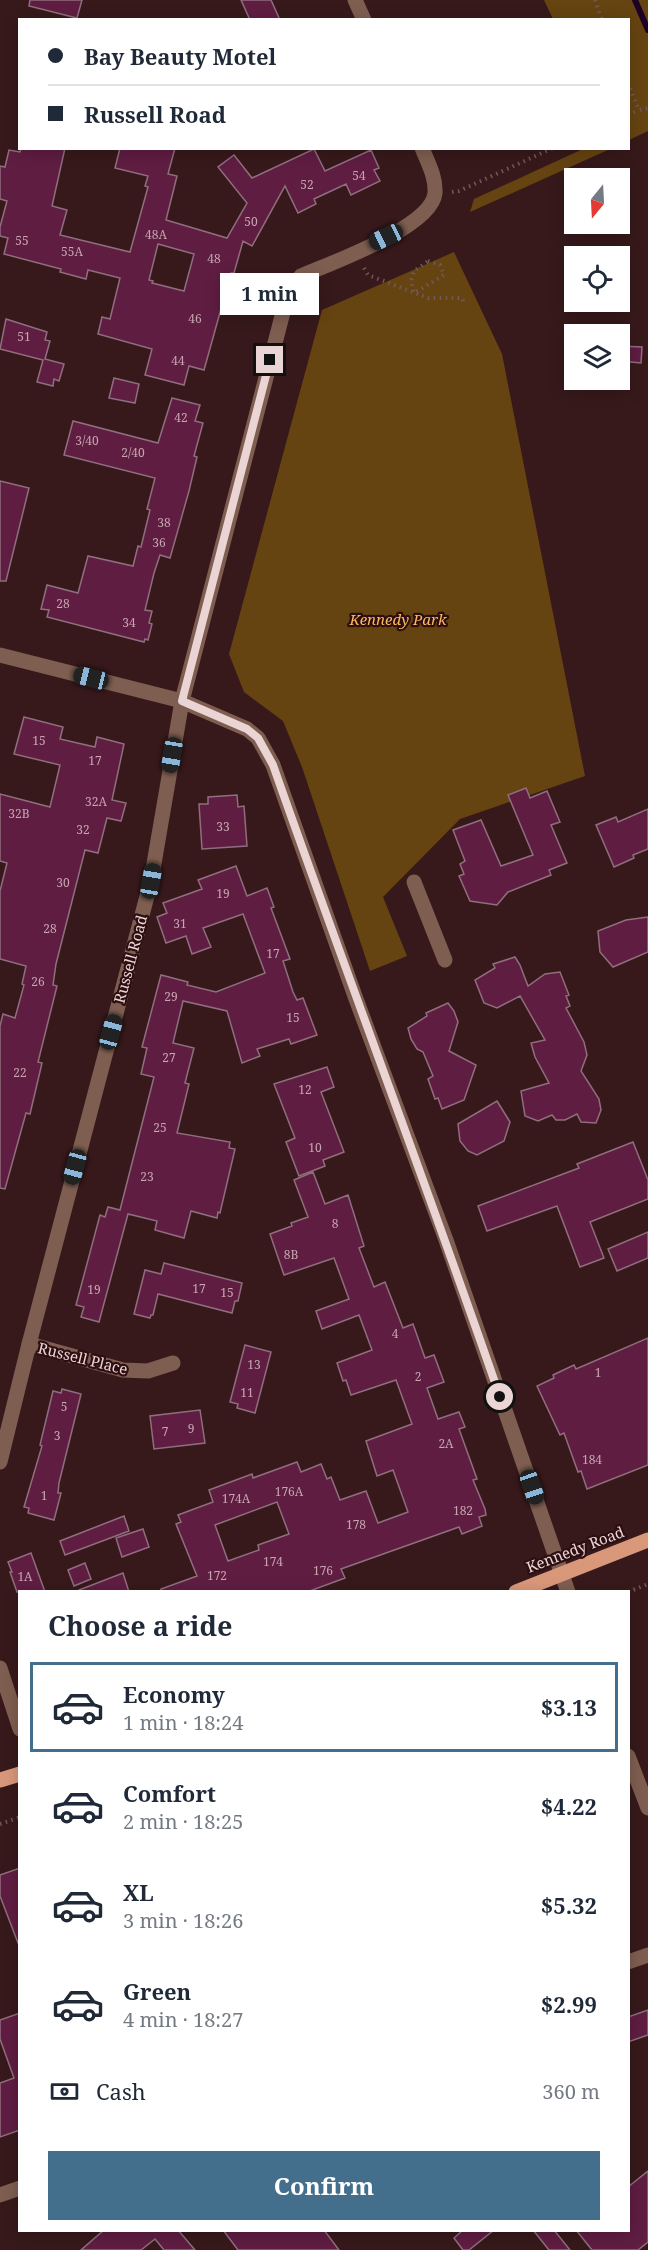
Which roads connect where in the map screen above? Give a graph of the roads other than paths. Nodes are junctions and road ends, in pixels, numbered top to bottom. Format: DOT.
graph roads {
  1 [pos="355,0"];
  2 [pos="363,18"];
  3 [pos="423,150"];
  4 [pos="0,655"];
  5 [pos="182,701"];
  6 [pos="414,882"];
  7 [pos="446,960"];
  8 [pos="28,1344"];
  9 [pos="173,1363"];
  10 [pos="0,1462"];
  11 [pos="648,1540"];
  12 [pos="561,1575"];
  13 [pos="521,1590"];
  14 [pos="567,1590"];
  15 [pos="0,1668"];
  16 [pos="18,1723"];
  17 [pos="630,1761"];
  18 [pos="18,1775"];
  19 [pos="0,1780"];
  20 [pos="648,1808"];
  21 [pos="648,1955"];
  22 [pos="630,1961"];
  23 [pos="18,2189"];
  24 [pos="0,2195"];
  1 -- 2 [label="street"];
  3 -- 5 [label="street, Russell Road"];
  4 -- 5 [label="street"];
  5 -- 8 [label="street, Russell Road"];
  5 -- 12 [label="street"];
  6 -- 7 [label="street"];
  8 -- 9 [label="street, Russell Place"];
  8 -- 10 [label="street, Russell Road"];
  11 -- 12 [label="main road, Kennedy Road"];
  12 -- 13 [label="main road, Kennedy Road"];
  12 -- 14 [label="street"];
  15 -- 16 [label="street"];
  17 -- 20 [label="street"];
  18 -- 19 [label="main road"];
  21 -- 22 [label="street"];
  23 -- 24 [label="street"];
}
